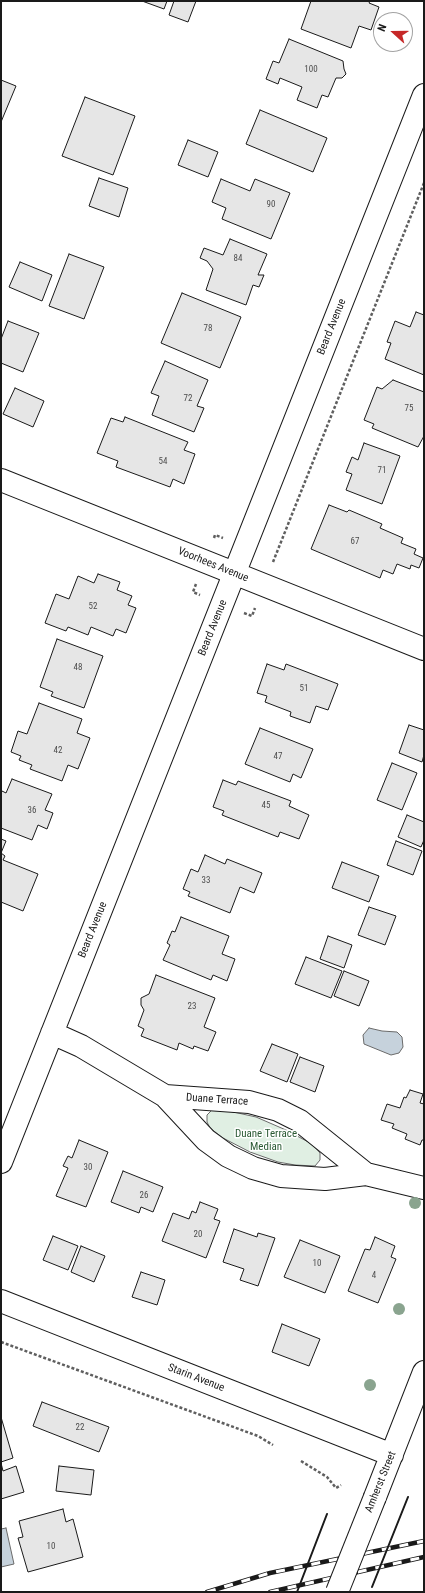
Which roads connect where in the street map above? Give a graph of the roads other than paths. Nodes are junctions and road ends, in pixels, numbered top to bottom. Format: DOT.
graph roads {
  1 [pos="424,95"];
  2 [pos="1,480"];
  3 [pos="234,573"];
  4 [pos="424,649"];
  5 [pos="52,1033"];
  6 [pos="164,1096"];
  7 [pos="1,1162"];
  8 [pos="366,1174"];
  9 [pos="424,1188"];
  10 [pos="1,1301"];
  11 [pos="424,1372"];
  12 [pos="392,1455"];
  13 [pos="337,1592"];
  1 -- 3 [label="street, Beard Avenue"];
  2 -- 3 [label="street, Voorhees Avenue"];
  3 -- 4 [label="street, Voorhees Avenue"];
  3 -- 5 [label="street, Beard Avenue"];
  5 -- 6 [label="street, Duane Terrace"];
  5 -- 7 [label="street, Beard Avenue"];
  6 -- 8 [label="street, Duane Terrace"];
  6 -- 8 [label="street, Duane Terrace"];
  8 -- 9 [label="street, Duane Terrace"];
  10 -- 12 [label="street, Starin Avenue"];
  11 -- 12 [label="street, Amherst Street"];
  12 -- 13 [label="street, Amherst Street, bridge"];
}
